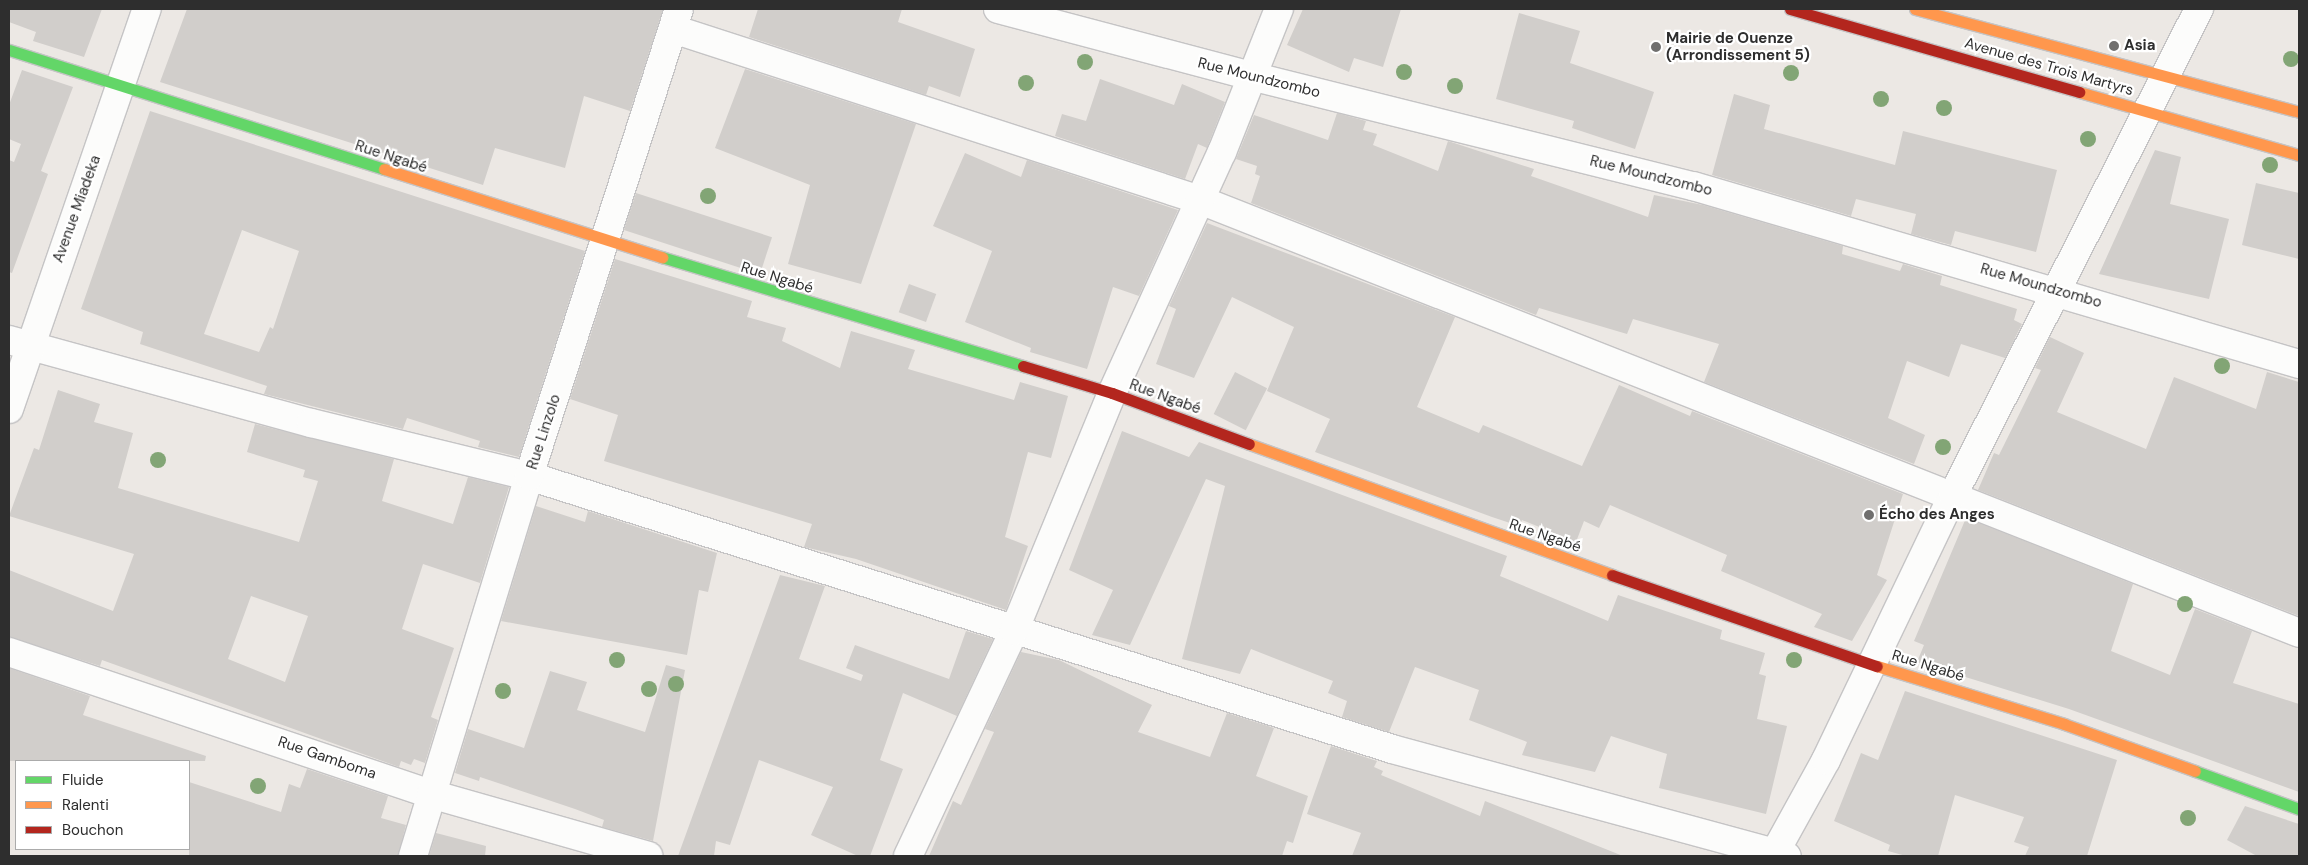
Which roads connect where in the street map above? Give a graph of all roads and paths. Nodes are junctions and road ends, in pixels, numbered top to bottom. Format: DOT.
graph roads {
  1 [pos="147,9"];
  2 [pos="998,9"];
  3 [pos="1279,9"];
  4 [pos="1790,9"];
  5 [pos="1915,9"];
  6 [pos="2199,9"];
  7 [pos="676,19"];
  8 [pos="9,50"];
  9 [pos="1251,76"];
  10 [pos="2166,76"];
  11 [pos="120,87"];
  12 [pos="2150,112"];
  13 [pos="2299,112"];
  14 [pos="2299,155"];
  15 [pos="1200,200"];
  16 [pos="608,241"];
  17 [pos="2057,291"];
  18 [pos="19,343"];
  19 [pos="2299,364"];
  20 [pos="1112,393"];
  21 [pos="9,409"];
  22 [pos="529,476"];
  23 [pos="1953,495"];
  24 [pos="1014,631"];
  25 [pos="2299,633"];
  26 [pos="9,652"];
  27 [pos="1870,664"];
  28 [pos="431,794"];
  29 [pos="2299,809"];
  30 [pos="1778,855"];
  31 [pos="413,856"];
  32 [pos="648,856"];
  33 [pos="908,856"];
  1 -- 11 [label="street, Avenue Miadeka"];
  2 -- 9 [label="street, Rue Moundzombo"];
  3 -- 9 [label="street"];
  4 -- 12 [label="street, Avenue des Trois Martyrs"];
  5 -- 10 [label="street, Avenue des Trois Martyrs"];
  6 -- 10 [label="street"];
  7 -- 15 [label="street"];
  7 -- 16 [label="street, Rue Linzolo"];
  8 -- 11 [label="street, Rue Ngabé"];
  9 -- 15 [label="street"];
  9 -- 17 [label="street, Rue Moundzombo"];
  10 -- 12 [label="street"];
  10 -- 13 [label="street, Avenue des Trois Martyrs"];
  11 -- 16 [label="street, Rue Ngabé"];
  11 -- 18 [label="street, Avenue Miadeka"];
  12 -- 14 [label="street, Avenue des Trois Martyrs"];
  12 -- 17 [label="street"];
  15 -- 20 [label="street"];
  15 -- 23 [label="street"];
  16 -- 20 [label="street, Rue Ngabé"];
  16 -- 22 [label="street, Rue Linzolo"];
  17 -- 19 [label="street, Rue Moundzombo"];
  17 -- 23 [label="street"];
  18 -- 21 [label="street, Avenue Miadeka"];
  18 -- 22 [label="street"];
  20 -- 24 [label="street"];
  20 -- 27 [label="street, Rue Ngabé"];
  22 -- 24 [label="street"];
  22 -- 28 [label="street, Rue Linzolo"];
  23 -- 25 [label="street"];
  23 -- 27 [label="street"];
  24 -- 30 [label="street"];
  24 -- 33 [label="street"];
  26 -- 28 [label="street, Rue Gamboma"];
  27 -- 29 [label="street, Rue Ngabé"];
  27 -- 30 [label="street"];
  28 -- 31 [label="street, Rue Linzolo"];
  28 -- 32 [label="street, Rue Gamboma"];
}
